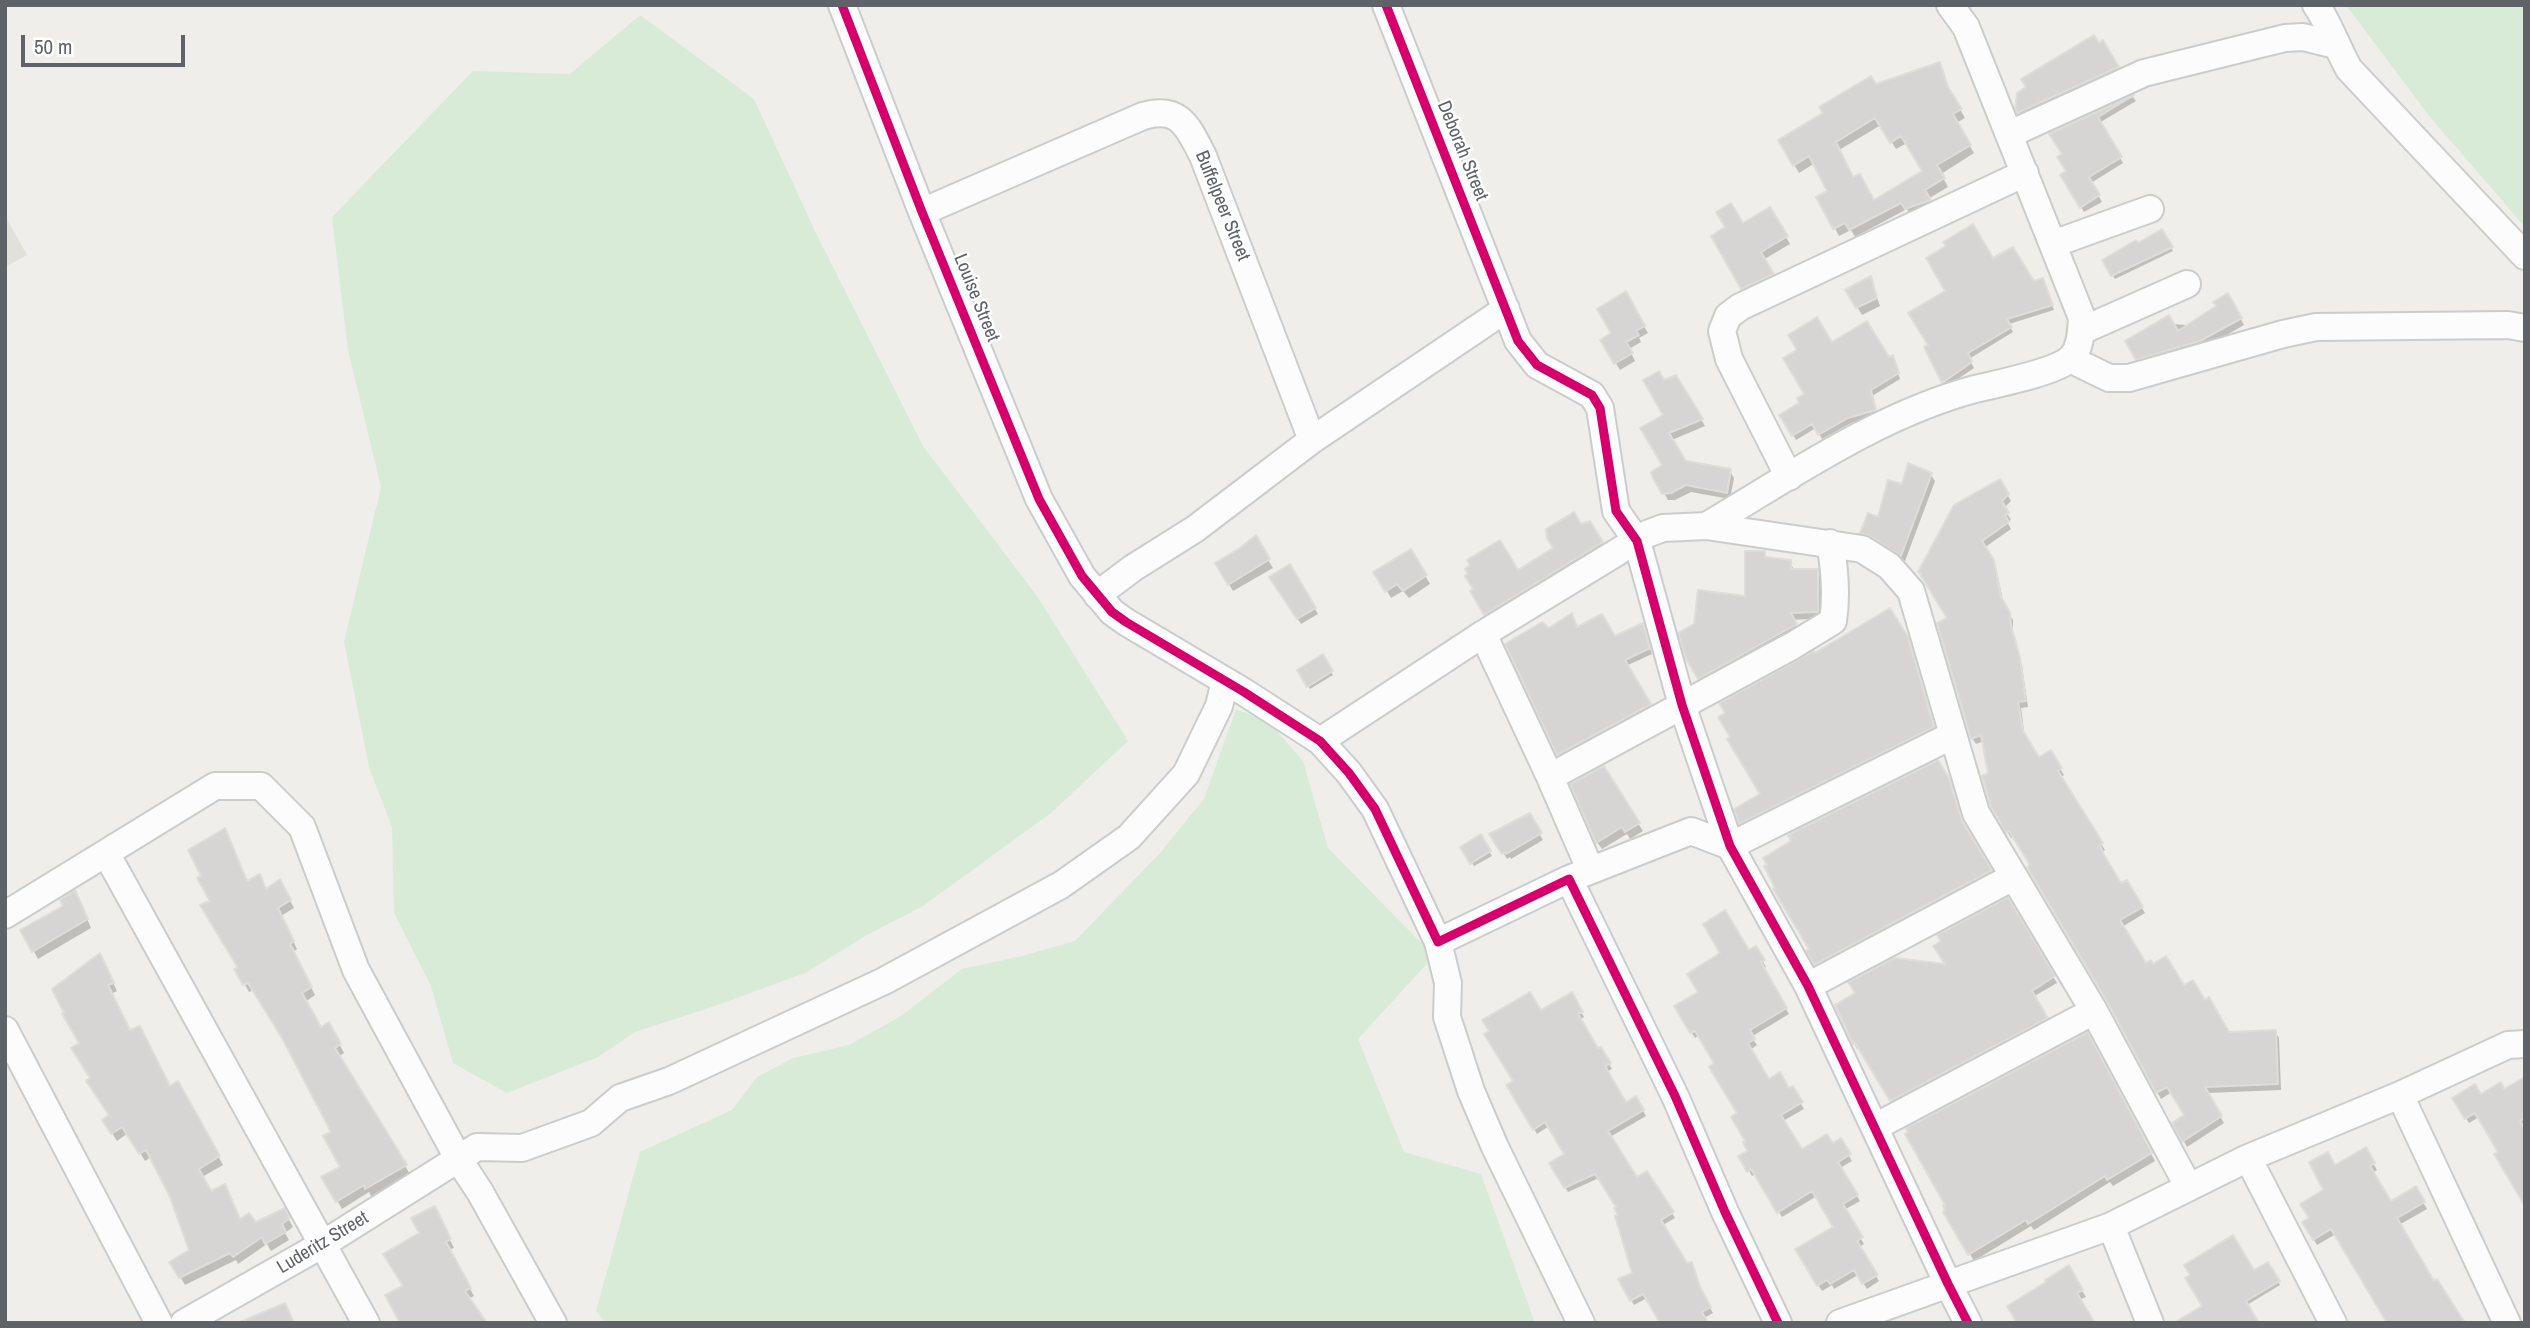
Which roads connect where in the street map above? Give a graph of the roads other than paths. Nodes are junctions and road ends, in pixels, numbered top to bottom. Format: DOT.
graph roads {
  1 [pos="842,5"];
  2 [pos="1385,5"];
  3 [pos="1950,5"];
  4 [pos="2316,5"];
  5 [pos="2335,45"];
  6 [pos="2010,134"];
  7 [pos="2025,173"];
  8 [pos="2150,209"];
  9 [pos="922,212"];
  10 [pos="2053,244"];
  11 [pos="2525,256"];
  12 [pos="2187,284"];
  13 [pos="1506,309"];
  14 [pos="2525,328"];
  15 [pos="2081,331"];
  16 [pos="2070,359"];
  17 [pos="1312,440"];
  18 [pos="1789,477"];
  19 [pos="1706,526"];
  20 [pos="1637,541"];
  21 [pos="1830,544"];
  22 [pos="1097,596"];
  23 [pos="1483,634"];
  24 [pos="1225,681"];
  25 [pos="1682,705"];
  26 [pos="1953,734"];
  27 [pos="1320,741"];
  28 [pos="1550,777"];
  29 [pos="1730,845"];
  30 [pos="106,853"];
  31 [pos="1579,874"];
  32 [pos="2013,877"];
  33 [pos="5,915"];
  34 [pos="1438,942"];
  35 [pos="1808,986"];
  36 [pos="2094,1011"];
  37 [pos="5,1030"];
  38 [pos="2525,1044"];
  39 [pos="2400,1095"];
  40 [pos="1875,1127"];
  41 [pos="2249,1158"];
  42 [pos="459,1160"];
  43 [pos="2188,1186"];
  44 [pos="2111,1226"];
  45 [pos="323,1244"];
  46 [pos="1948,1284"];
  47 [pos="159,1323"];
  48 [pos="184,1323"];
  49 [pos="366,1323"];
  50 [pos="553,1323"];
  51 [pos="1581,1323"];
  52 [pos="1778,1323"];
  53 [pos="1840,1323"];
  54 [pos="1968,1323"];
  55 [pos="2150,1323"];
  56 [pos="2333,1323"];
  57 [pos="2507,1323"];
  1 -- 9 [label="street, Louise Street"];
  2 -- 13 [label="street, Deborah Street"];
  3 -- 6 [label="street"];
  4 -- 5 [label="street"];
  5 -- 6 [label="street"];
  5 -- 11 [label="street"];
  6 -- 7 [label="street"];
  7 -- 10 [label="street"];
  7 -- 18 [label="street"];
  8 -- 10 [label="street"];
  9 -- 17 [label="street, Buffelpeer Street"];
  9 -- 22 [label="street, Louise Street"];
  10 -- 15 [label="street"];
  12 -- 15 [label="street"];
  13 -- 17 [label="street"];
  13 -- 20 [label="street, Deborah Street"];
  14 -- 16 [label="street"];
  15 -- 16 [label="street"];
  16 -- 18 [label="street"];
  17 -- 22 [label="street"];
  18 -- 19 [label="street"];
  19 -- 20 [label="street"];
  19 -- 21 [label="street"];
  20 -- 23 [label="street"];
  20 -- 25 [label="street, Deborah Street"];
  21 -- 25 [label="street"];
  21 -- 26 [label="street"];
  22 -- 24 [label="street, Louise Street"];
  23 -- 27 [label="street"];
  23 -- 28 [label="street"];
  24 -- 27 [label="street, Louise Street"];
  24 -- 42 [label="street, Luderitz Street"];
  25 -- 28 [label="street"];
  25 -- 29 [label="street, Deborah Street"];
  26 -- 29 [label="street"];
  26 -- 32 [label="street"];
  27 -- 34 [label="street, Louise Street"];
  28 -- 31 [label="street"];
  29 -- 31 [label="street"];
  29 -- 35 [label="street, Deborah Street"];
  30 -- 33 [label="street"];
  30 -- 42 [label="street"];
  30 -- 45 [label="street"];
  31 -- 34 [label="street"];
  31 -- 52 [label="street"];
  32 -- 35 [label="street"];
  32 -- 36 [label="street"];
  34 -- 51 [label="street, Louise Street"];
  35 -- 40 [label="street, Deborah Street"];
  36 -- 40 [label="street"];
  36 -- 43 [label="street"];
  37 -- 47 [label="street"];
  38 -- 39 [label="street"];
  39 -- 41 [label="street"];
  39 -- 57 [label="street"];
  40 -- 46 [label="street, Deborah Street"];
  41 -- 43 [label="street"];
  41 -- 56 [label="street"];
  42 -- 45 [label="street, Luderitz Street"];
  42 -- 50 [label="street"];
  43 -- 44 [label="street"];
  44 -- 46 [label="street"];
  44 -- 55 [label="street"];
  45 -- 48 [label="street, Luderitz Street"];
  45 -- 49 [label="street"];
  46 -- 53 [label="street"];
  46 -- 54 [label="street, Deborah Street"];
}
